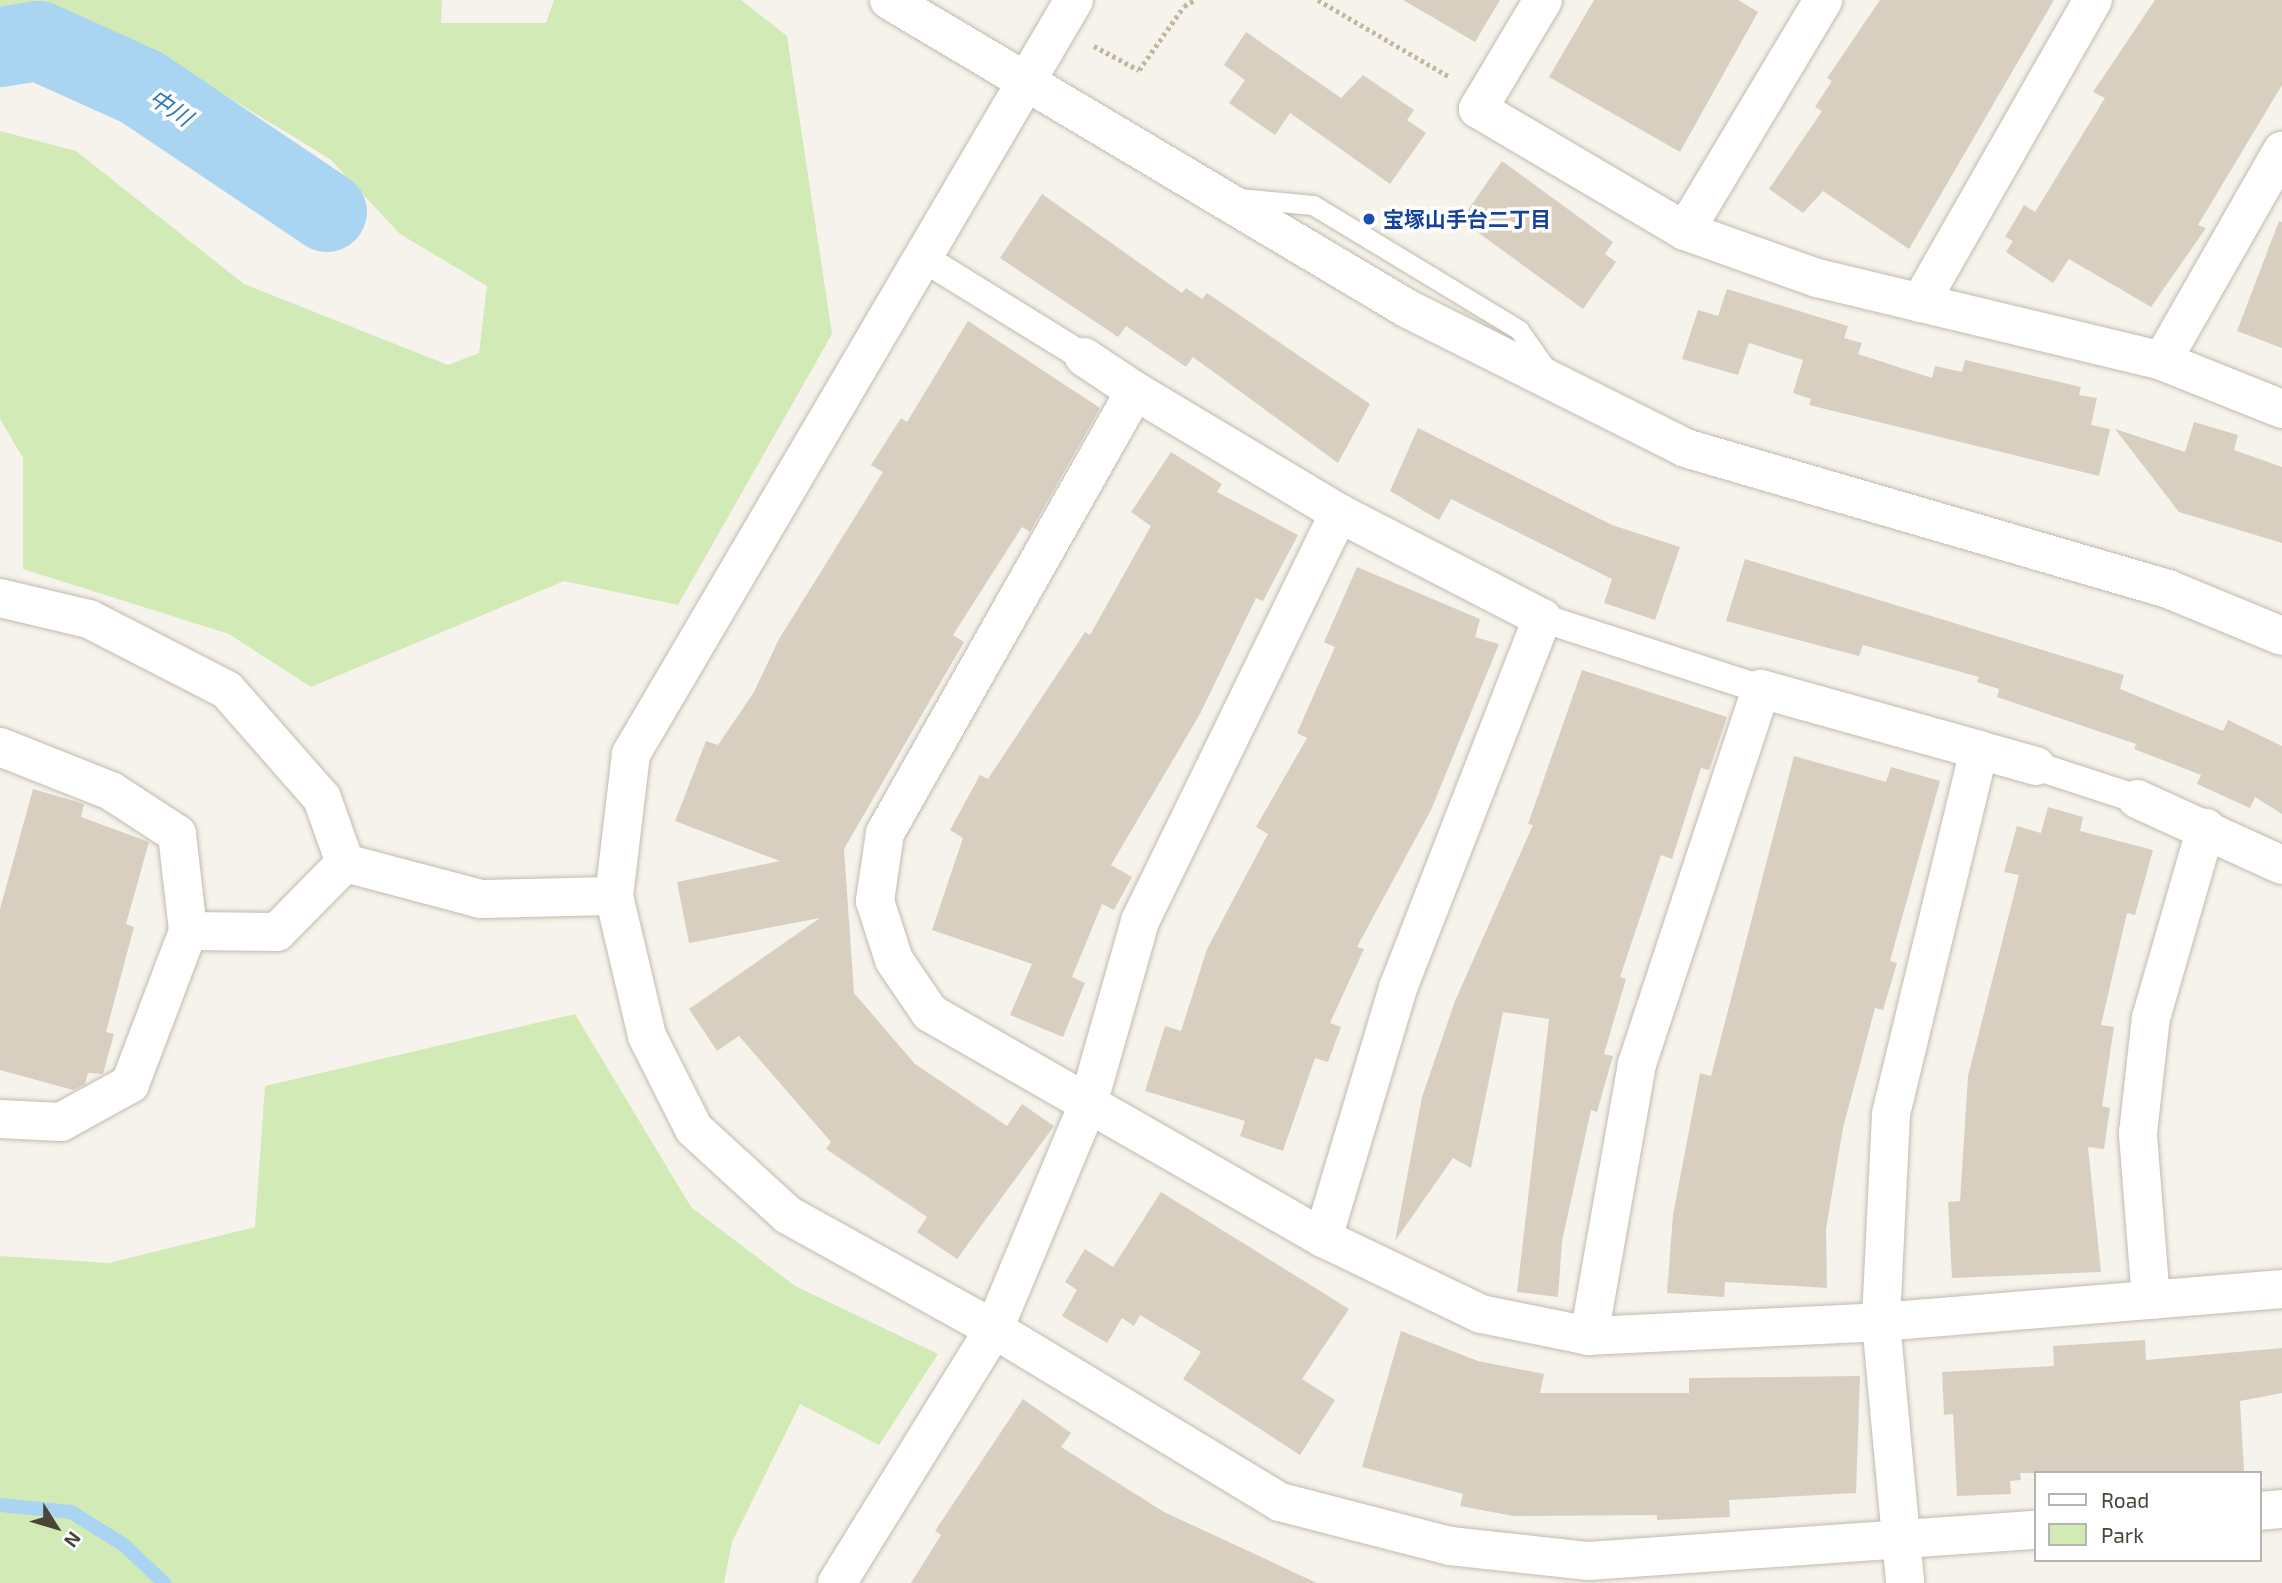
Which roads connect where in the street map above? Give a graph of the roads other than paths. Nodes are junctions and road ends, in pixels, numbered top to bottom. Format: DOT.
graph roads {
  1 [pos="889,0"];
  2 [pos="1543,0"];
  3 [pos="1823,0"];
  4 [pos="2093,0"];
  5 [pos="1066,13"];
  6 [pos="1027,80"];
  7 [pos="2282,151"];
  8 [pos="1685,231"];
  9 [pos="922,257"];
  10 [pos="1920,303"];
  11 [pos="1084,357"];
  12 [pos="2162,361"];
  13 [pos="1135,391"];
  14 [pos="2282,409"];
  15 [pos="1339,513"];
  16 [pos="0,598"];
  17 [pos="1542,618"];
  18 [pos="2282,636"];
  19 [pos="1761,689"];
  20 [pos="0,747"];
  21 [pos="1979,750"];
  22 [pos="2036,766"];
  23 [pos="2137,799"];
  24 [pos="2206,828"];
  25 [pos="345,863"];
  26 [pos="2282,865"];
  27 [pos="614,896"];
  28 [pos="188,931"];
  29 [pos="1088,1104"];
  30 [pos="0,1119"];
  31 [pos="1323,1238"];
  32 [pos="2282,1289"];
  33 [pos="2151,1300"];
  34 [pos="1881,1322"];
  35 [pos="994,1329"];
  36 [pos="1589,1336"];
  37 [pos="2282,1509"];
  38 [pos="2261,1511"];
  39 [pos="2034,1530"];
  40 [pos="1901,1542"];
  41 [pos="838,1583"];
  42 [pos="1905,1583"];
  1 -- 6 [label="street"];
  2 -- 8 [label="street"];
  3 -- 8 [label="street"];
  4 -- 10 [label="street"];
  5 -- 6 [label="street"];
  6 -- 9 [label="street"];
  6 -- 18 [label="street"];
  7 -- 12 [label="street"];
  8 -- 10 [label="street"];
  9 -- 11 [label="street"];
  9 -- 27 [label="street"];
  10 -- 12 [label="street"];
  11 -- 13 [label="street"];
  12 -- 14 [label="street"];
  13 -- 15 [label="street"];
  13 -- 29 [label="street"];
  15 -- 17 [label="street"];
  15 -- 29 [label="street"];
  16 -- 25 [label="street"];
  17 -- 19 [label="street"];
  17 -- 31 [label="street"];
  19 -- 21 [label="street"];
  19 -- 36 [label="street"];
  20 -- 28 [label="street"];
  21 -- 22 [label="street"];
  21 -- 34 [label="street"];
  22 -- 23 [label="street"];
  23 -- 24 [label="street"];
  24 -- 26 [label="street"];
  24 -- 33 [label="street"];
  25 -- 27 [label="street"];
  25 -- 28 [label="street"];
  27 -- 35 [label="street"];
  28 -- 30 [label="street"];
  29 -- 31 [label="street"];
  29 -- 35 [label="street"];
  31 -- 36 [label="street"];
  32 -- 33 [label="street"];
  33 -- 34 [label="street"];
  34 -- 36 [label="street"];
  34 -- 40 [label="street"];
  35 -- 40 [label="street"];
  35 -- 41 [label="street"];
  37 -- 38 [label="street"];
  39 -- 40 [label="street"];
  40 -- 42 [label="street"];
}
